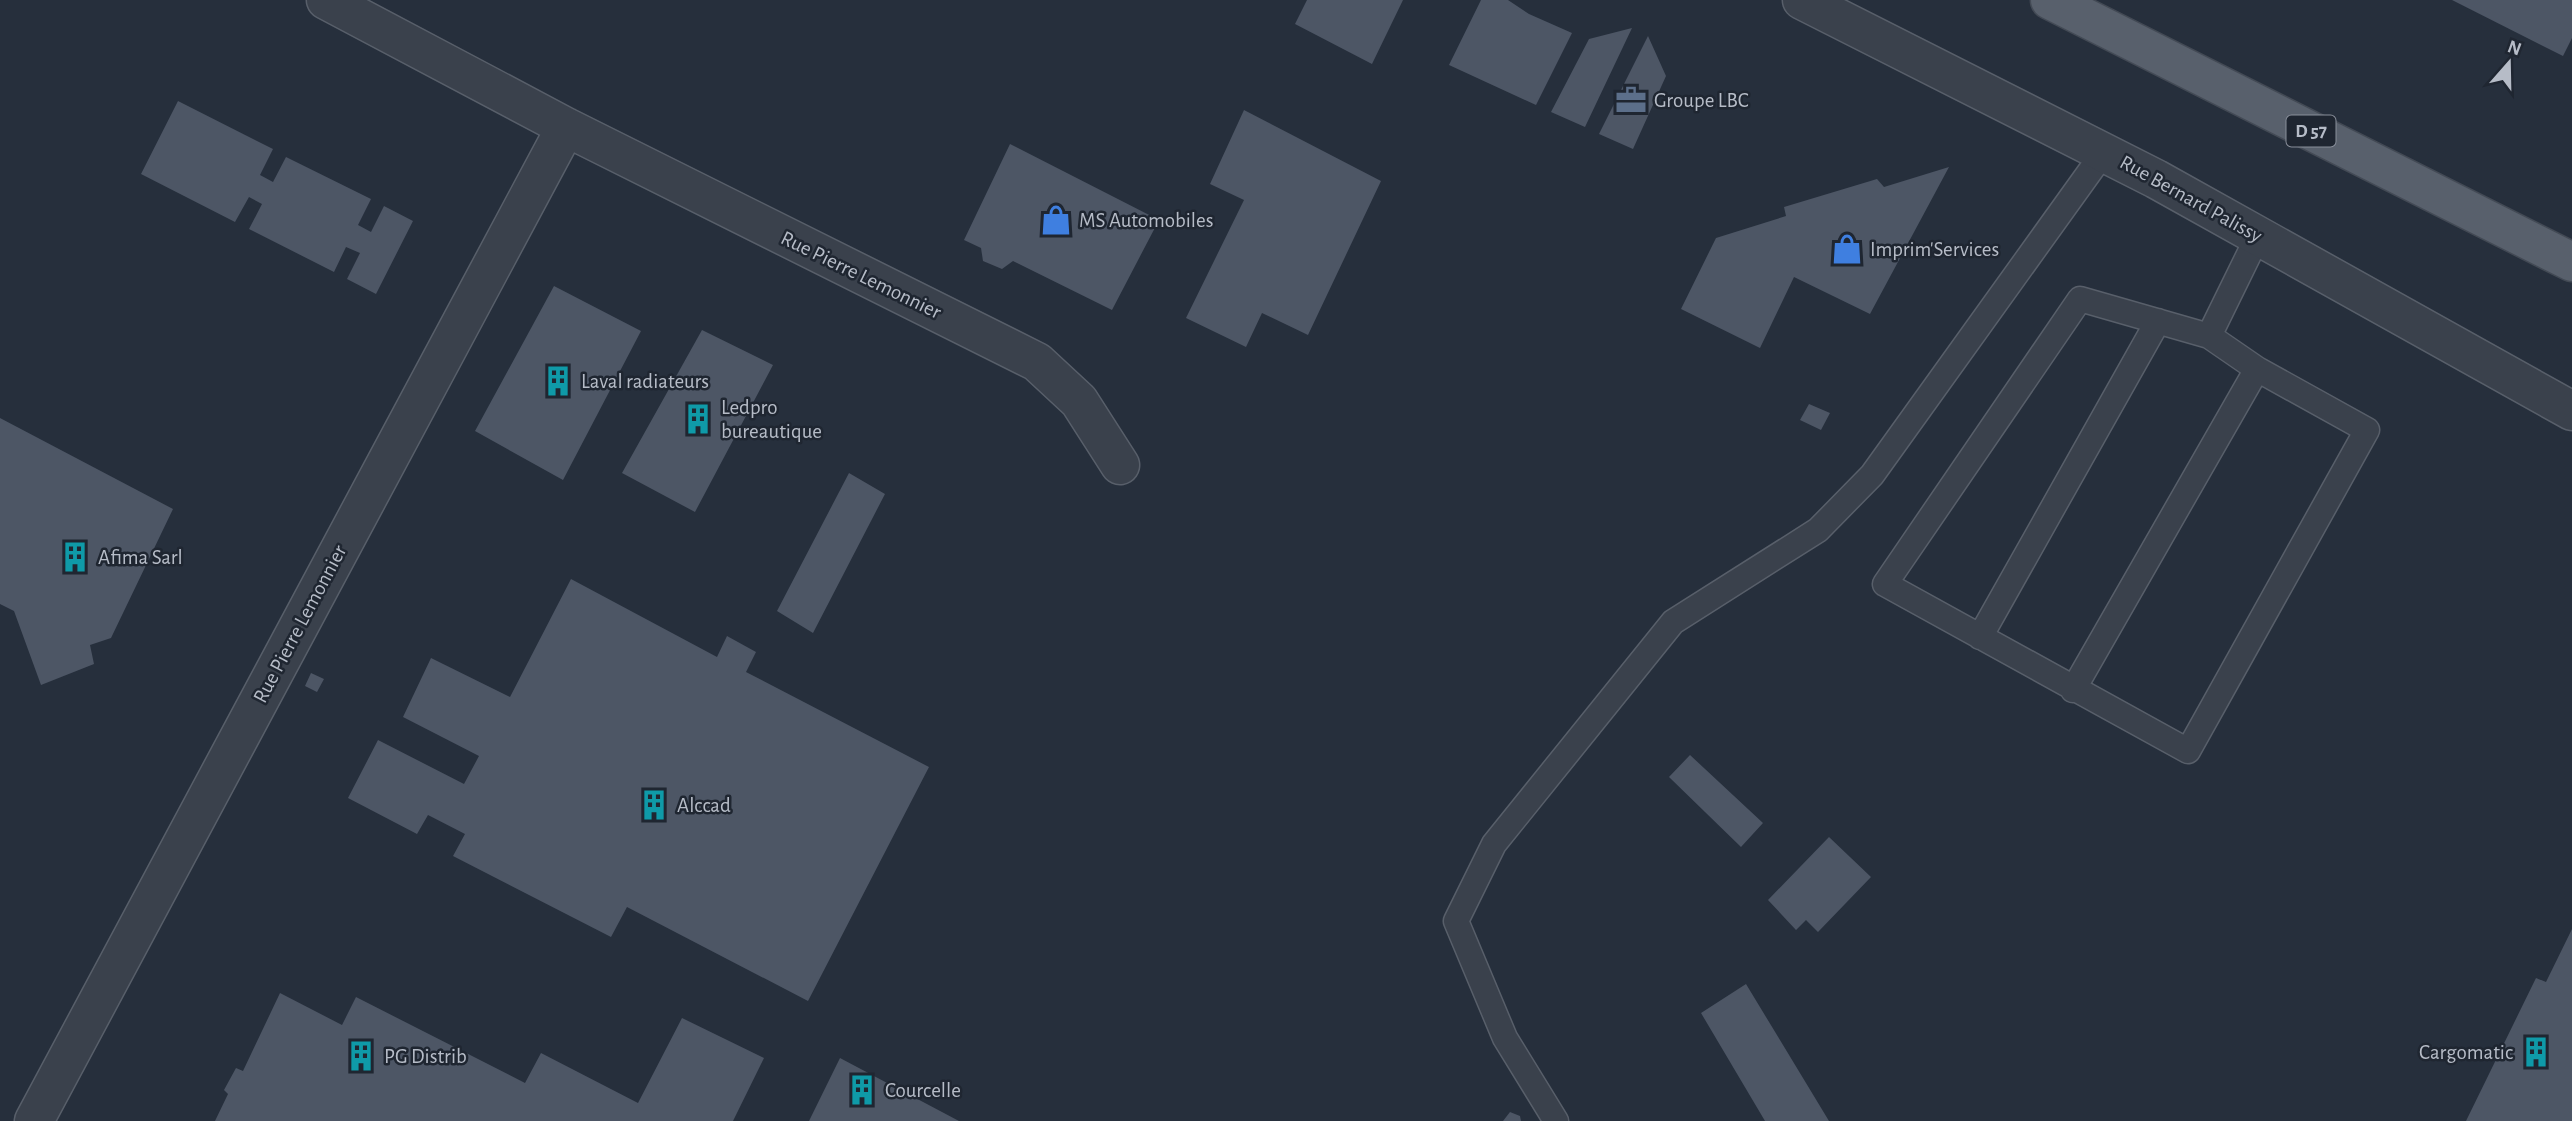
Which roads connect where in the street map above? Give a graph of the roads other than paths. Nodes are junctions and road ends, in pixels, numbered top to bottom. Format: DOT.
graph roads {
  1 [pos="326,0"];
  2 [pos="1802,0"];
  3 [pos="2050,0"];
  4 [pos="566,127"];
  5 [pos="2104,152"];
  6 [pos="2258,236"];
  7 [pos="2572,262"];
  8 [pos="2158,321"];
  9 [pos="2209,336"];
  10 [pos="2257,369"];
  11 [pos="2572,411"];
  12 [pos="1120,466"];
  13 [pos="1979,637"];
  14 [pos="2073,690"];
  15 [pos="34,1121"];
  16 [pos="1556,1121"];
  1 -- 4 [label="street, Rue Pierre Lemonnier"];
  2 -- 5 [label="street, Rue Bernard Palissy"];
  3 -- 7 [label="main road, D 57"];
  4 -- 12 [label="street, Rue Pierre Lemonnier"];
  4 -- 15 [label="street, Rue Pierre Lemonnier"];
  5 -- 6 [label="street, Rue Bernard Palissy"];
  5 -- 16 [label="lane"];
  6 -- 9 [label="lane"];
  6 -- 11 [label="street, Rue Bernard Palissy"];
  8 -- 9 [label="lane"];
  8 -- 13 [label="lane"];
  8 -- 13 [label="lane"];
  9 -- 10 [label="lane"];
  10 -- 14 [label="lane"];
  10 -- 14 [label="lane"];
  13 -- 14 [label="lane"];
}
